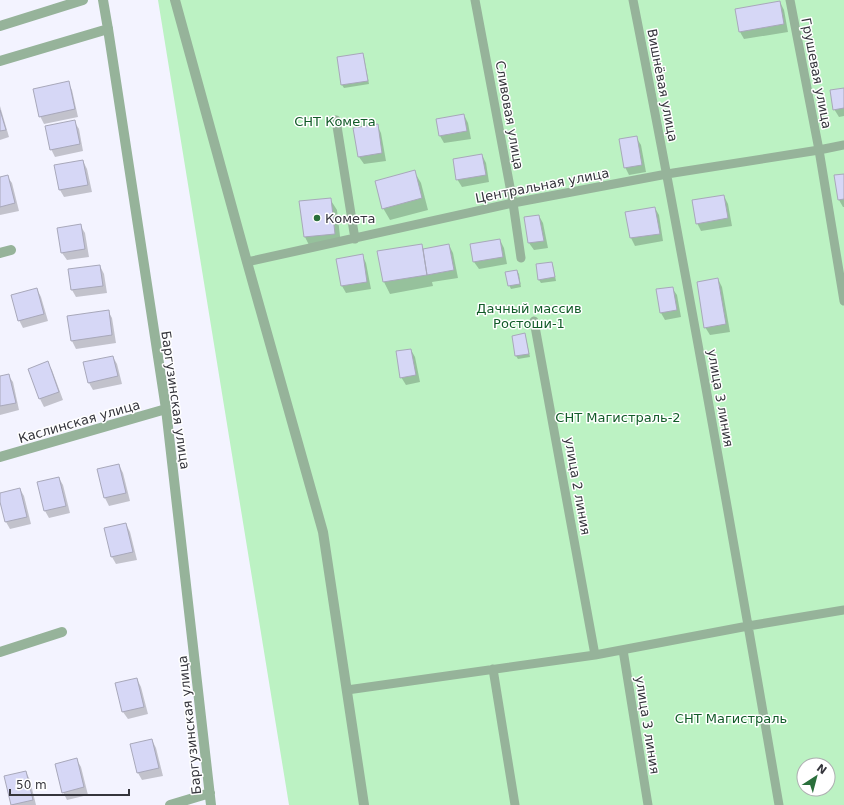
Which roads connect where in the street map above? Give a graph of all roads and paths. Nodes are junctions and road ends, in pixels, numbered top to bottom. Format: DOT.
graph roads {
  1 [pos="83,0"];
  2 [pos="104,0"];
  3 [pos="175,0"];
  4 [pos="475,0"];
  5 [pos="633,0"];
  6 [pos="790,0"];
  7 [pos="0,26"];
  8 [pos="108,29"];
  9 [pos="0,61"];
  10 [pos="336,120"];
  11 [pos="844,145"];
  12 [pos="819,150"];
  13 [pos="667,174"];
  14 [pos="513,203"];
  15 [pos="355,239"];
  16 [pos="11,250"];
  17 [pos="0,253"];
  18 [pos="521,258"];
  19 [pos="247,262"];
  20 [pos="844,300"];
  21 [pos="534,321"];
  22 [pos="166,410"];
  23 [pos="0,457"];
  24 [pos="844,610"];
  25 [pos="748,626"];
  26 [pos="62,632"];
  27 [pos="623,650"];
  28 [pos="0,652"];
  29 [pos="595,655"];
  30 [pos="493,669"];
  31 [pos="347,690"];
  32 [pos="210,794"];
  33 [pos="170,805"];
  34 [pos="211,805"];
  35 [pos="364,805"];
  36 [pos="515,805"];
  37 [pos="648,805"];
  38 [pos="779,805"];
  1 -- 7 [label="street"];
  2 -- 8 [label="street, Баргузинская улица"];
  3 -- 19 [label="street"];
  4 -- 14 [label="lane, Сливовая улица"];
  5 -- 13 [label="lane, Вишнёвая улица"];
  6 -- 12 [label="lane, Грушевая улица"];
  8 -- 9 [label="street"];
  8 -- 22 [label="street, Баргузинская улица"];
  10 -- 15 [label="lane"];
  11 -- 12 [label="lane, Центральная улица"];
  12 -- 13 [label="lane, Центральная улица"];
  12 -- 20 [label="lane, Грушевая улица"];
  13 -- 14 [label="lane, Центральная улица"];
  13 -- 25 [label="lane, улица 3 линия"];
  14 -- 15 [label="lane, Центральная улица"];
  14 -- 18 [label="lane, Сливовая улица"];
  15 -- 19 [label="lane, Центральная улица"];
  16 -- 17 [label="street"];
  19 -- 31 [label="street"];
  21 -- 29 [label="lane, улица 2 линия"];
  22 -- 23 [label="street, Каслинская улица"];
  22 -- 32 [label="street, Баргузинская улица"];
  24 -- 25 [label="lane"];
  25 -- 27 [label="lane"];
  25 -- 38 [label="lane, улица 3 линия"];
  26 -- 28 [label="street"];
  27 -- 29 [label="lane"];
  27 -- 37 [label="lane, улица 3 линия"];
  29 -- 30 [label="lane"];
  30 -- 31 [label="lane"];
  30 -- 36 [label="lane"];
  31 -- 35 [label="street"];
  32 -- 33 [label="street"];
  32 -- 34 [label="street, Баргузинская улица"];
}
